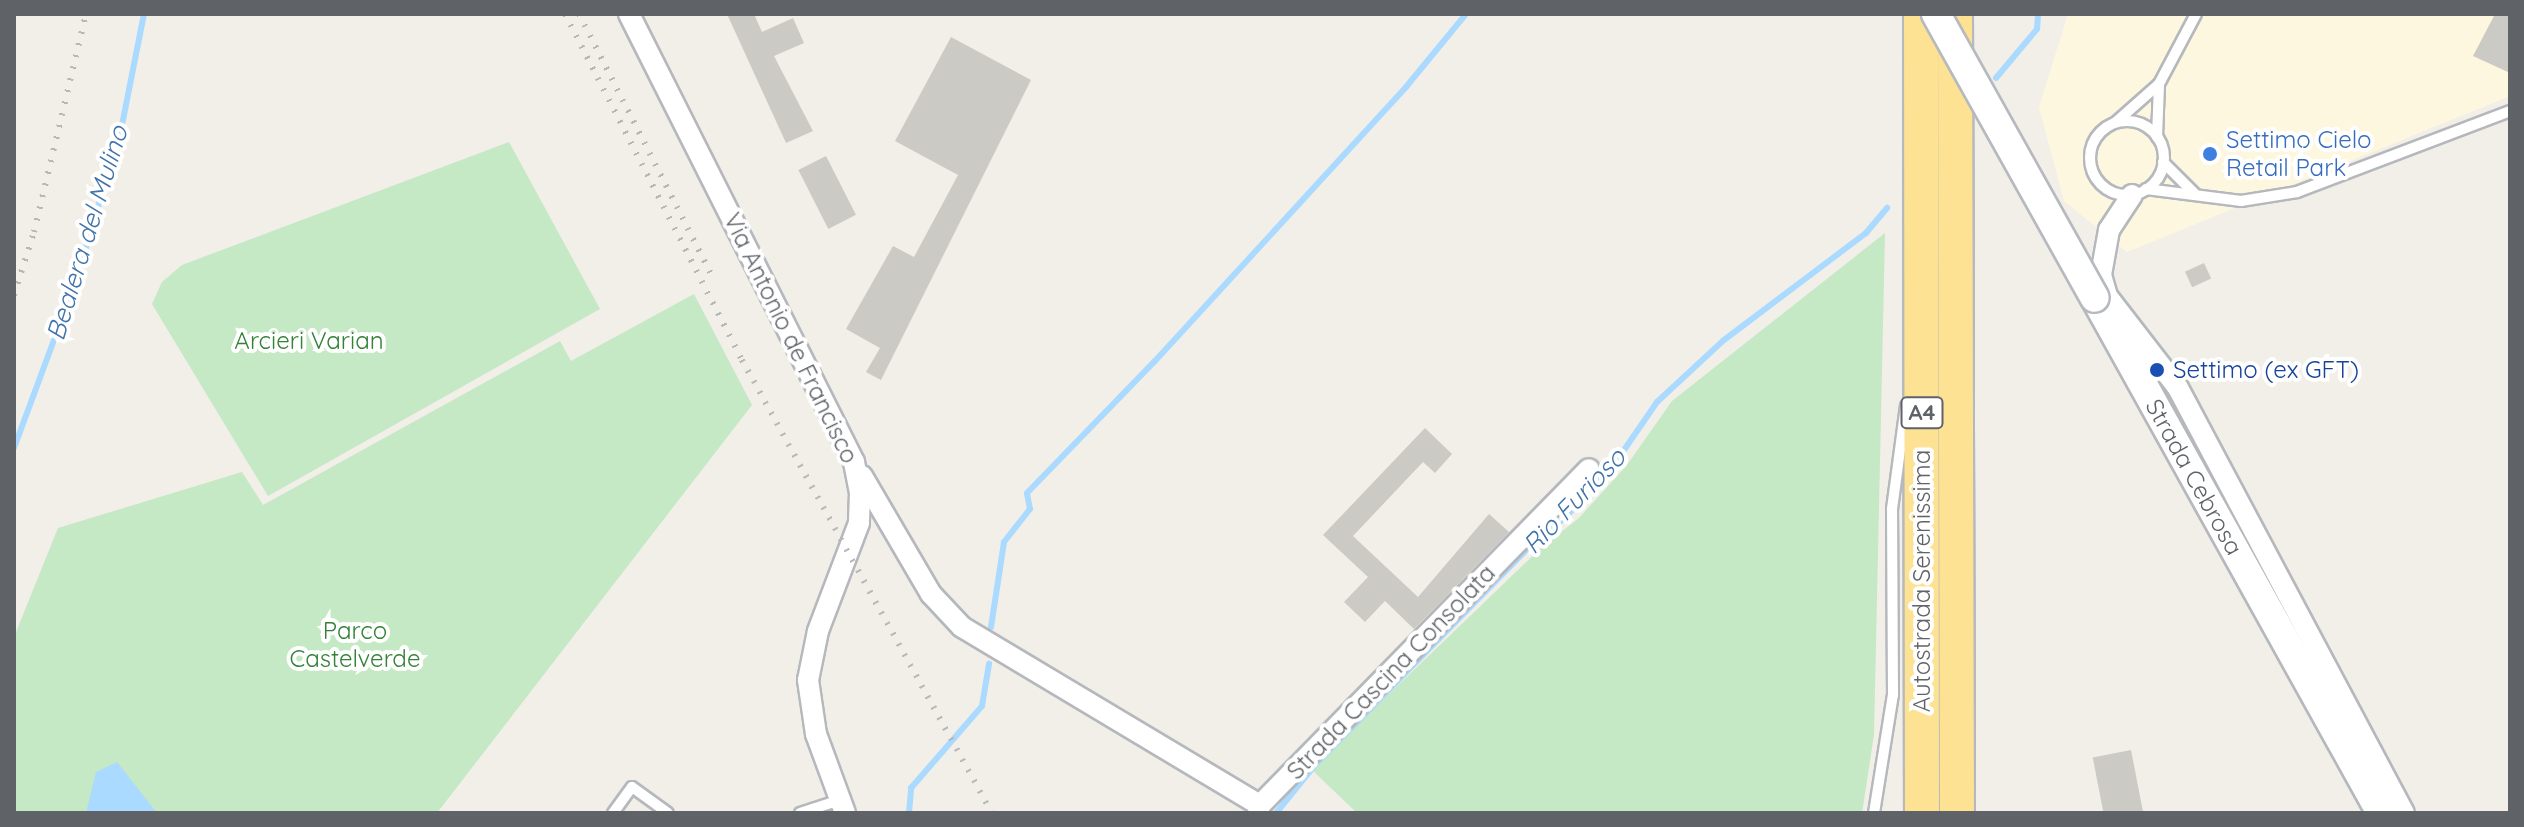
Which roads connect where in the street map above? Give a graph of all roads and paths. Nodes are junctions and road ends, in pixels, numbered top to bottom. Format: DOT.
graph roads {
  1 [pos="629,14"];
  2 [pos="1921,14"];
  3 [pos="1936,14"];
  4 [pos="1955,14"];
  5 [pos="1974,14"];
  6 [pos="2196,14"];
  7 [pos="2159,84"];
  8 [pos="2510,111"];
  9 [pos="1955,112"];
  10 [pos="2116,122"];
  11 [pos="2157,137"];
  12 [pos="2163,162"];
  13 [pos="2139,192"];
  14 [pos="2194,193"];
  15 [pos="1922,289"];
  16 [pos="854,462"];
  17 [pos="1589,469"];
  18 [pos="2326,715"];
  19 [pos="2363,736"];
  20 [pos="843,806"];
  21 [pos="1259,809"];
  22 [pos="613,813"];
  23 [pos="668,813"];
  24 [pos="800,813"];
  25 [pos="1874,813"];
  26 [pos="1922,813"];
  27 [pos="1957,813"];
  28 [pos="2381,813"];
  29 [pos="2404,813"];
  1 -- 16 [label="street, Via Antonio de Francisco"];
  2 -- 15 [label="highway, Autostrada Serenissima / A4"];
  3 -- 18 [label="main road, Strada Cebrosa, bridge"];
  4 -- 9 [label="highway, Autostrada Serenissima / A4"];
  5 -- 9 [label="highway"];
  6 -- 7 [label="lane"];
  7 -- 10 [label="lane"];
  7 -- 11 [label="lane"];
  8 -- 14 [label="lane"];
  9 -- 27 [label="highway, Autostrada Serenissima / A4"];
  10 -- 11 [label="lane"];
  10 -- 13 [label="lane"];
  11 -- 12 [label="lane"];
  12 -- 13 [label="lane"];
  12 -- 14 [label="lane"];
  13 -- 14 [label="lane"];
  13 -- 19 [label="street"];
  15 -- 25 [label="lane"];
  15 -- 26 [label="highway, Autostrada Serenissima / A4"];
  16 -- 20 [label="street, Via Antonio de Francisco"];
  16 -- 21 [label="street, Strada Cascina Consolata"];
  17 -- 21 [label="street, Strada Cascina Consolata"];
  18 -- 19 [label="street"];
  18 -- 28 [label="main road, Strada Cebrosa"];
  19 -- 29 [label="street"];
  20 -- 24 [label="lane"];
  22 -- 23 [label="lane"];
}
